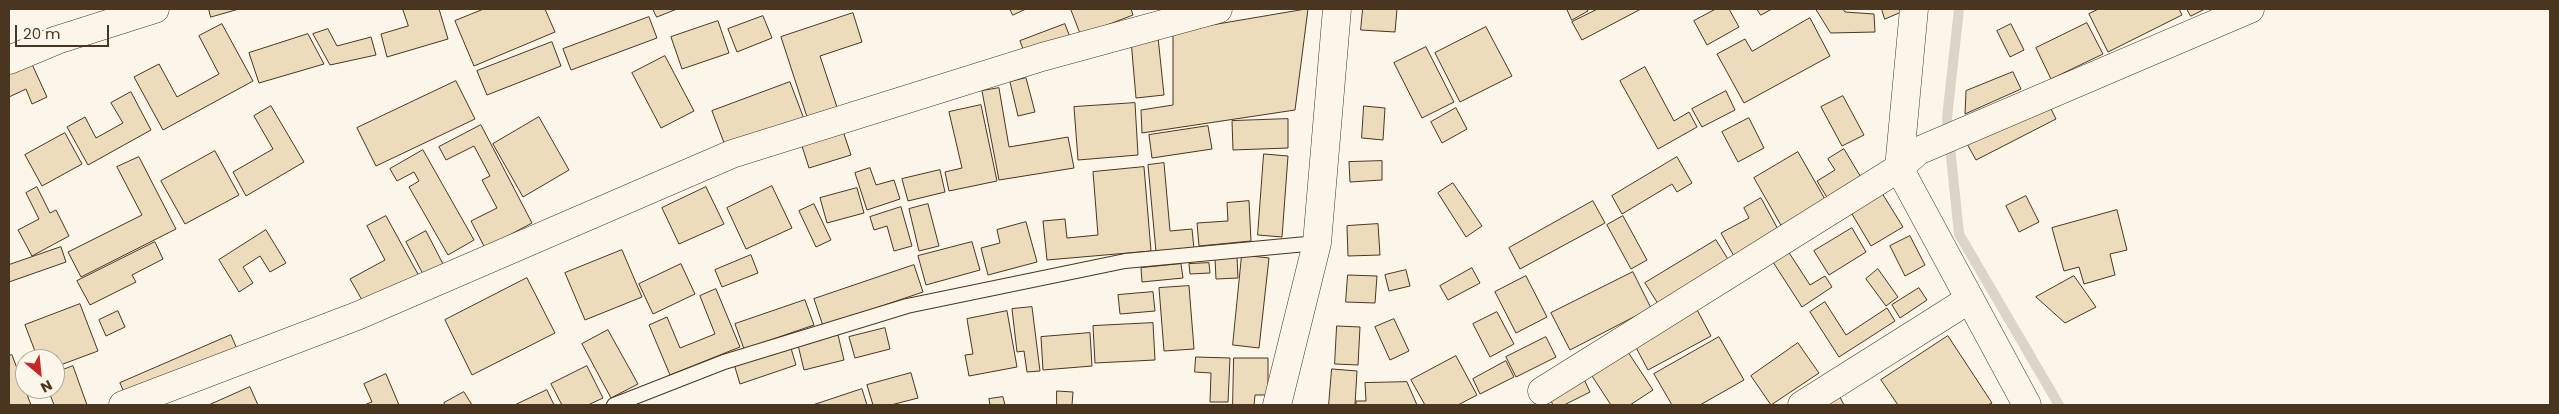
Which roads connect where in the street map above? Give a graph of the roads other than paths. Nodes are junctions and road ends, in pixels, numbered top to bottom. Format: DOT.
graph roads {
  1 [pos="155,9"];
  2 [pos="1218,9"];
  3 [pos="1337,9"];
  4 [pos="1914,9"];
  5 [pos="2250,9"];
  6 [pos="9,60"];
  7 [pos="1909,160"];
  8 [pos="1317,243"];
  9 [pos="1970,300"];
  10 [pos="1542,391"];
  11 [pos="123,405"];
  12 [pos="614,405"];
  13 [pos="1277,405"];
  14 [pos="1802,405"];
  15 [pos="2027,405"];
  1 -- 6 [label="street"];
  2 -- 11 [label="street"];
  3 -- 8 [label="street"];
  4 -- 7 [label="street"];
  5 -- 7 [label="street"];
  7 -- 9 [label="street"];
  7 -- 10 [label="street"];
  8 -- 12 [label="lane"];
  8 -- 13 [label="street"];
  9 -- 14 [label="street"];
  9 -- 15 [label="street"];
}
